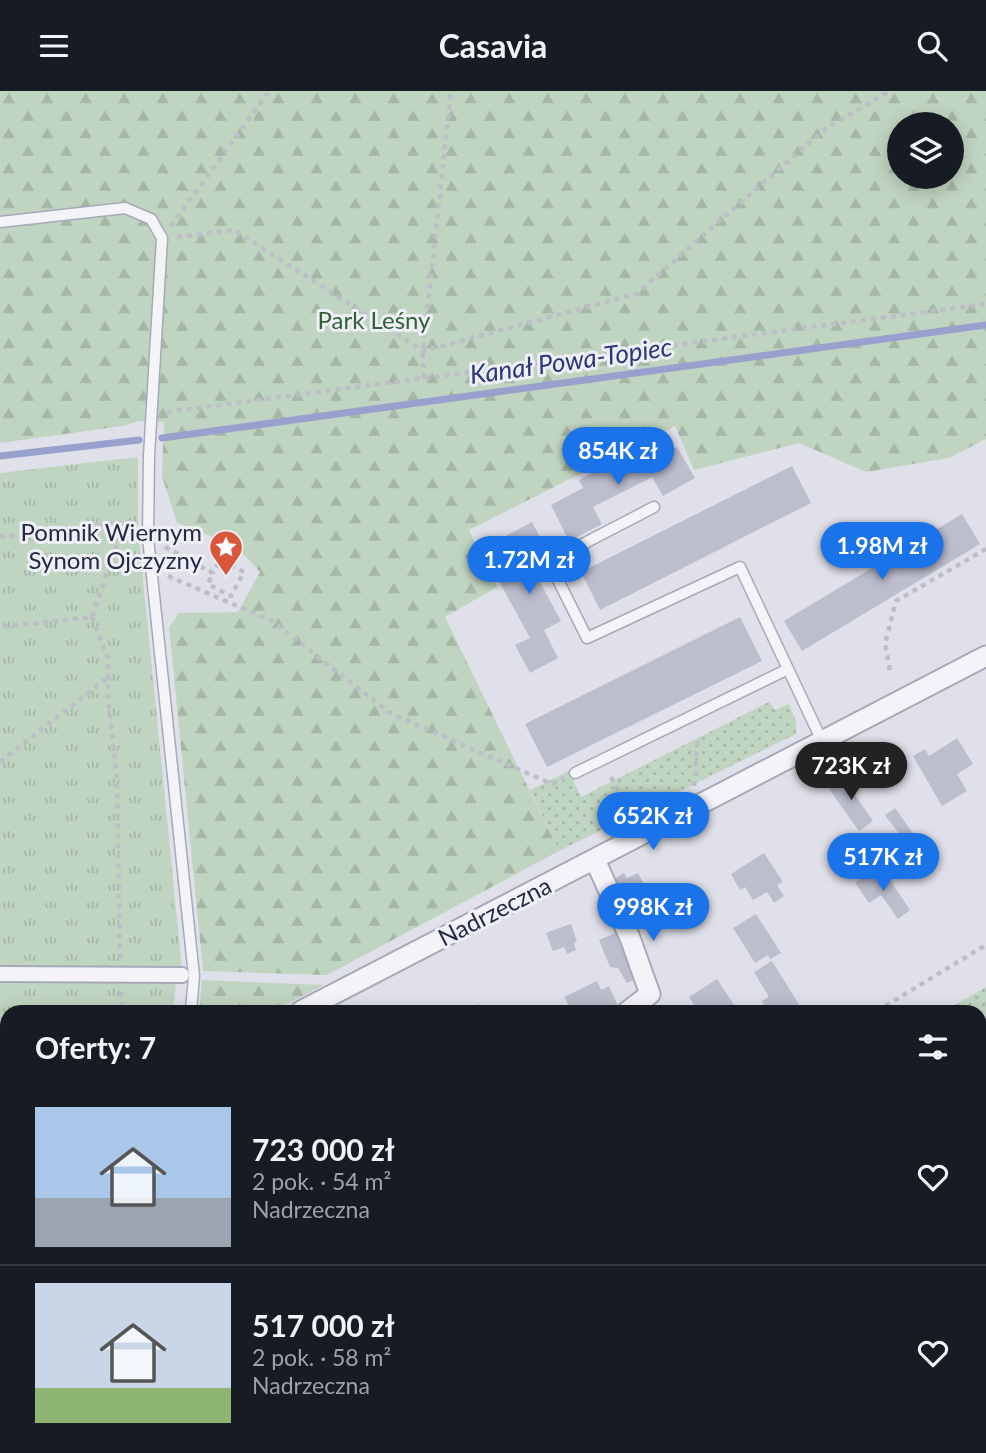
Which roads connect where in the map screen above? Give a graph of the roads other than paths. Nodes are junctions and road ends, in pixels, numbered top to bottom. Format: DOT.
graph roads {
  1 [pos="0,222"];
  2 [pos="654,507"];
  3 [pos="986,656"];
  4 [pos="788,669"];
  5 [pos="822,741"];
  6 [pos="575,773"];
  7 [pos="595,860"];
  8 [pos="0,974"];
  9 [pos="182,975"];
  10 [pos="192,1005"];
  11 [pos="313,1005"];
  12 [pos="636,1005"];
  1 -- 10 [label="lane"];
  2 -- 4 [label="lane"];
  3 -- 5 [label="street, Nadrzeczna"];
  4 -- 5 [label="lane"];
  4 -- 6 [label="lane"];
  5 -- 7 [label="street, Nadrzeczna"];
  7 -- 11 [label="street, Nadrzeczna"];
  7 -- 12 [label="street"];
  8 -- 9 [label="street"];
}
